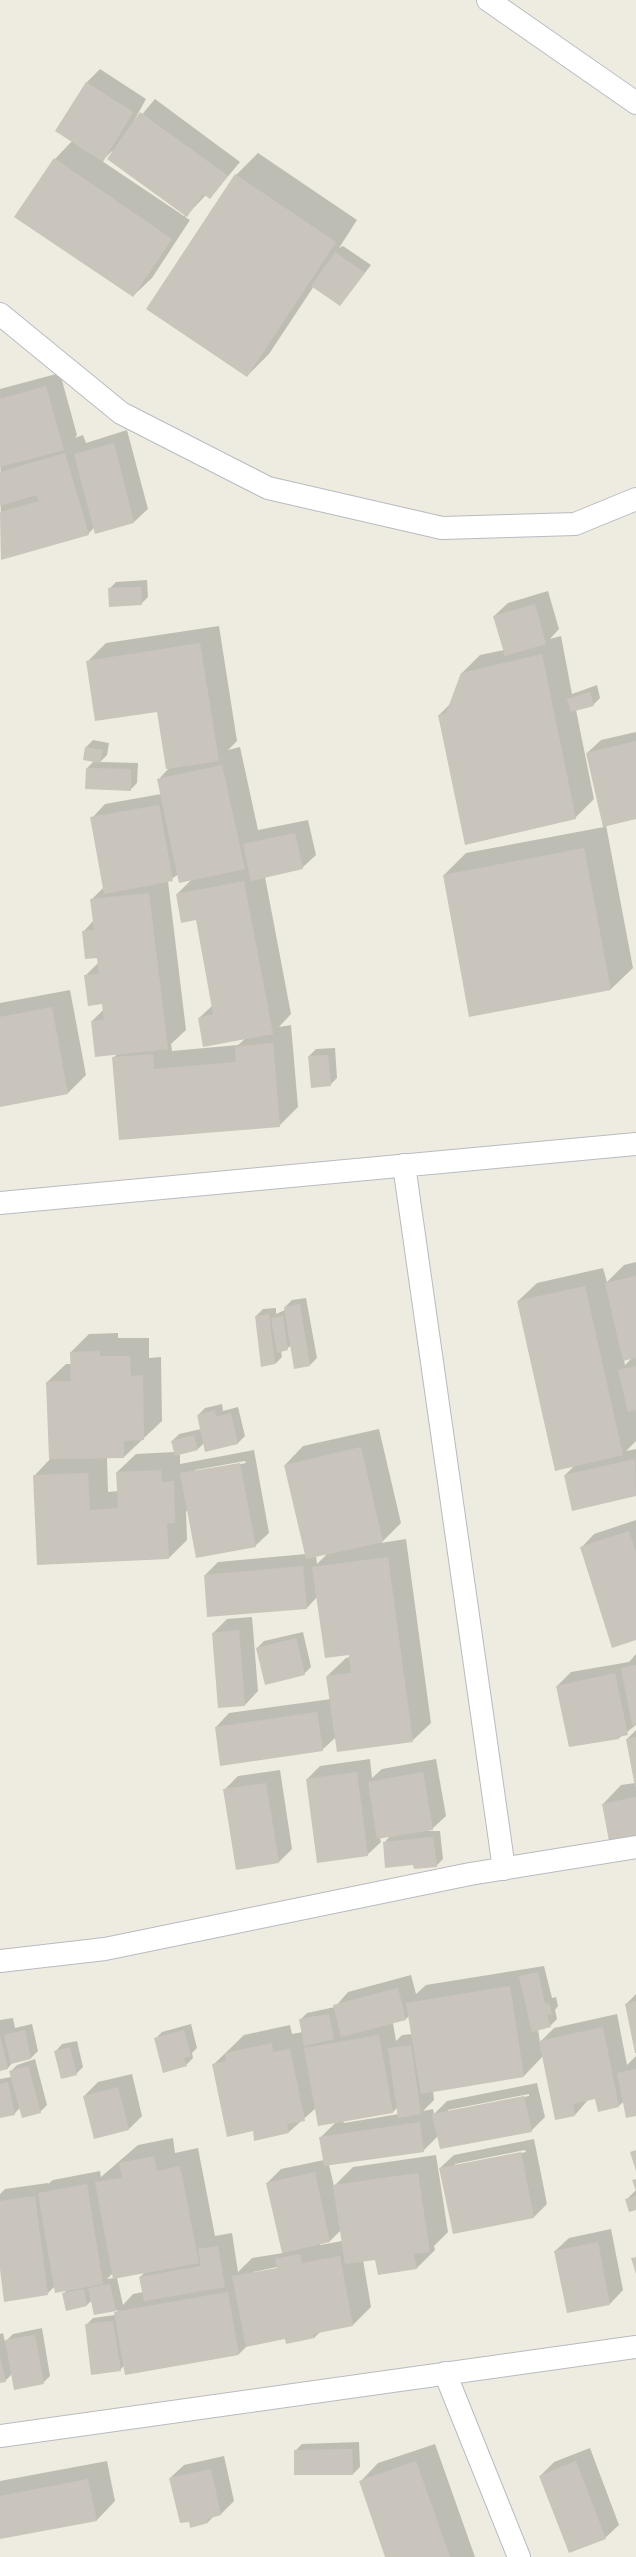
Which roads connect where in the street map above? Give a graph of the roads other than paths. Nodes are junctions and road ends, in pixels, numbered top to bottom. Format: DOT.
graph roads {
  1 [pos="488,0"];
  2 [pos="636,103"];
  3 [pos="0,314"];
  4 [pos="636,499"];
  5 [pos="636,1144"];
  6 [pos="404,1165"];
  7 [pos="0,1203"];
  8 [pos="636,1847"];
  9 [pos="504,1869"];
  10 [pos="0,1961"];
  11 [pos="636,2347"];
  12 [pos="445,2373"];
  13 [pos="0,2436"];
  14 [pos="519,2557"];
  1 -- 2 [label="street"];
  3 -- 4 [label="street"];
  5 -- 6 [label="street"];
  6 -- 7 [label="street"];
  6 -- 9 [label="street"];
  8 -- 9 [label="street"];
  9 -- 10 [label="street"];
  11 -- 12 [label="street"];
  12 -- 13 [label="street"];
  12 -- 14 [label="street"];
}
